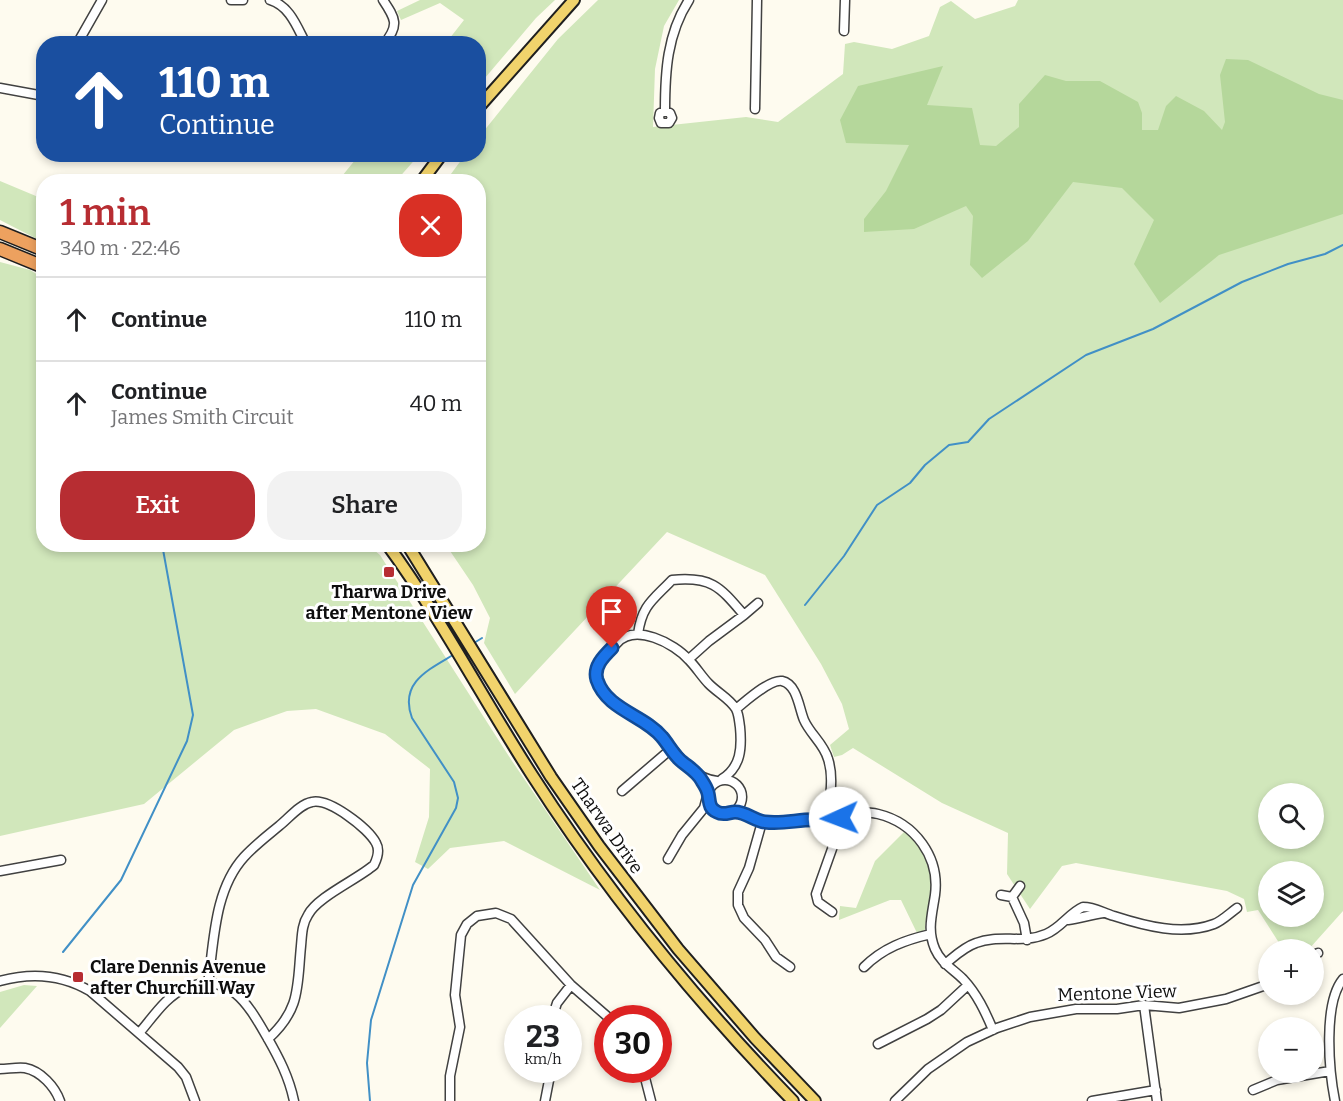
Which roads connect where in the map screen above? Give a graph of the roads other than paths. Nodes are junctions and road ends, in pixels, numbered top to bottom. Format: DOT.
graph roads {
  1 [pos="102,0"];
  2 [pos="231,0"];
  3 [pos="243,0"];
  4 [pos="270,0"];
  5 [pos="382,0"];
  6 [pos="574,0"];
  7 [pos="689,0"];
  8 [pos="757,0"];
  9 [pos="845,0"];
  10 [pos="844,31"];
  11 [pos="82,36"];
  12 [pos="302,36"];
  13 [pos="389,36"];
  14 [pos="0,88"];
  15 [pos="36,95"];
  16 [pos="486,99"];
  17 [pos="755,109"];
  18 [pos="665,111"];
  19 [pos="0,232"];
  20 [pos="36,247"];
  21 [pos="0,249"];
  22 [pos="36,264"];
  23 [pos="392,552"];
  24 [pos="412,552"];
  25 [pos="758,603"];
  26 [pos="744,615"];
  27 [pos="638,634"];
  28 [pos="689,659"];
  29 [pos="735,709"];
  30 [pos="671,749"];
  31 [pos="736,765"];
  32 [pos="699,776"];
  33 [pos="720,780"];
  34 [pos="738,784"];
  35 [pos="622,791"];
  36 [pos="708,794"];
  37 [pos="743,797"];
  38 [pos="716,812"];
  39 [pos="734,812"];
  40 [pos="833,815"];
  41 [pos="698,817"];
  42 [pos="760,821"];
  43 [pos="668,859"];
  44 [pos="61,860"];
  45 [pos="0,871"];
  46 [pos="1020,886"];
  47 [pos="1001,895"];
  48 [pos="1012,897"];
  49 [pos="1237,908"];
  50 [pos="832,912"];
  51 [pos="931,934"];
  52 [pos="1027,940"];
  53 [pos="945,964"];
  54 [pos="790,967"];
  55 [pos="864,967"];
  56 [pos="1343,979"];
  57 [pos="0,981"];
  58 [pos="208,984"];
  59 [pos="571,985"];
  60 [pos="968,986"];
  61 [pos="1258,988"];
  62 [pos="556,1005"];
  63 [pos="594,1005"];
  64 [pos="1144,1005"];
  65 [pos="993,1030"];
  66 [pos="140,1032"];
  67 [pos="268,1039"];
  68 [pos="878,1044"];
  69 [pos="0,1069"];
  70 [pos="1330,1071"];
  71 [pos="548,1083"];
  72 [pos="646,1083"];
  73 [pos="912,1086"];
  74 [pos="1156,1090"];
  75 [pos="1253,1090"];
  76 [pos="60,1101"];
  77 [pos="195,1101"];
  78 [pos="294,1101"];
  79 [pos="450,1101"];
  80 [pos="545,1101"];
  81 [pos="651,1101"];
  82 [pos="793,1101"];
  83 [pos="815,1101"];
  84 [pos="895,1101"];
  85 [pos="901,1101"];
  86 [pos="1092,1101"];
  87 [pos="1157,1101"];
  88 [pos="1335,1101"];
  1 -- 11 [label="street"];
  2 -- 3 [label="street"];
  4 -- 12 [label="street"];
  5 -- 13 [label="street"];
  6 -- 16 [label="main road"];
  7 -- 18 [label="street"];
  8 -- 17 [label="street"];
  9 -- 10 [label="street"];
  14 -- 15 [label="street"];
  19 -- 20 [label="highway"];
  21 -- 22 [label="highway"];
  23 -- 82 [label="main road, Tharwa Drive"];
  24 -- 83 [label="main road, Tharwa Drive"];
  25 -- 26 [label="street"];
  26 -- 27 [label="street"];
  26 -- 28 [label="street"];
  27 -- 28 [label="street"];
  27 -- 30 [label="street"];
  28 -- 29 [label="street"];
  29 -- 31 [label="street"];
  29 -- 40 [label="street"];
  30 -- 32 [label="street"];
  30 -- 35 [label="street"];
  31 -- 33 [label="street"];
  31 -- 34 [label="street"];
  32 -- 33 [label="street"];
  32 -- 36 [label="street"];
  33 -- 34 [label="street"];
  33 -- 36 [label="street"];
  34 -- 37 [label="street"];
  36 -- 38 [label="street"];
  36 -- 41 [label="street"];
  37 -- 39 [label="street"];
  37 -- 42 [label="street"];
  38 -- 39 [label="street"];
  38 -- 41 [label="street"];
  39 -- 42 [label="street"];
  40 -- 42 [label="street"];
  40 -- 50 [label="street"];
  40 -- 51 [label="street"];
  41 -- 43 [label="street"];
  42 -- 54 [label="street"];
  44 -- 45 [label="street"];
  46 -- 48 [label="street"];
  47 -- 48 [label="street"];
  48 -- 52 [label="street"];
  49 -- 52 [label="street"];
  51 -- 53 [label="street"];
  51 -- 55 [label="street"];
  52 -- 53 [label="street"];
  53 -- 60 [label="street"];
  56 -- 70 [label="street"];
  57 -- 66 [label="street"];
  58 -- 66 [label="street"];
  58 -- 67 [label="street"];
  58 -- 67 [label="street"];
  59 -- 62 [label="street"];
  59 -- 63 [label="street"];
  59 -- 79 [label="street"];
  60 -- 65 [label="street"];
  60 -- 68 [label="street"];
  61 -- 64 [label="street, Mentone View"];
  64 -- 65 [label="street, Mentone View"];
  64 -- 74 [label="street"];
  65 -- 73 [label="street, Mentone View"];
  66 -- 77 [label="street"];
  67 -- 78 [label="street"];
  69 -- 76 [label="street"];
  70 -- 75 [label="street"];
  70 -- 88 [label="street"];
  71 -- 80 [label="street"];
  72 -- 81 [label="street"];
  73 -- 84 [label="street, Mentone View"];
  73 -- 85 [label="street, Mentone View"];
  74 -- 86 [label="street"];
  74 -- 87 [label="street"];
}
